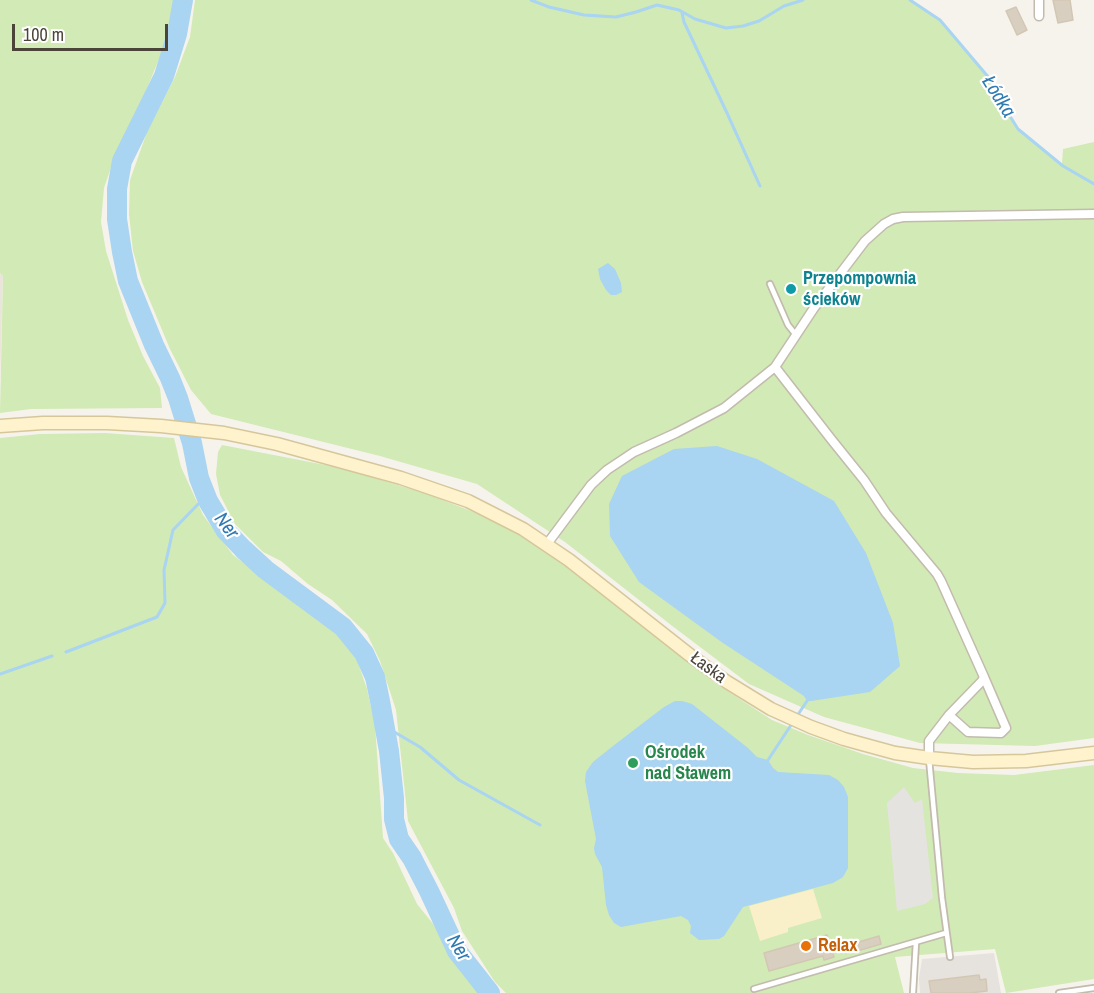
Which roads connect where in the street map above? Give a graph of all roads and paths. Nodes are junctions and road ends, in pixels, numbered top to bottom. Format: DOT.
graph roads {
  1 [pos="1039,0"];
  2 [pos="1039,16"];
  3 [pos="1094,214"];
  4 [pos="770,284"];
  5 [pos="796,335"];
  6 [pos="775,366"];
  7 [pos="0,426"];
  8 [pos="547,544"];
  9 [pos="984,676"];
  10 [pos="949,716"];
  11 [pos="1094,753"];
  12 [pos="929,754"];
  13 [pos="946,933"];
  14 [pos="916,942"];
  15 [pos="950,957"];
  16 [pos="1094,988"];
  17 [pos="754,989"];
  18 [pos="913,993"];
  19 [pos="1059,993"];
  1 -- 2 [label="street"];
  3 -- 5 [label="street"];
  4 -- 5 [label="lane"];
  5 -- 6 [label="street"];
  6 -- 8 [label="street"];
  6 -- 9 [label="street"];
  7 -- 8 [label="main road, Łaska"];
  8 -- 12 [label="main road, Łaska"];
  9 -- 10 [label="street"];
  9 -- 10 [label="street"];
  10 -- 12 [label="street"];
  11 -- 12 [label="main road, Łaska"];
  12 -- 13 [label="lane"];
  13 -- 14 [label="lane"];
  13 -- 15 [label="lane"];
  14 -- 17 [label="lane"];
  14 -- 18 [label="lane"];
  16 -- 19 [label="lane"];
}
